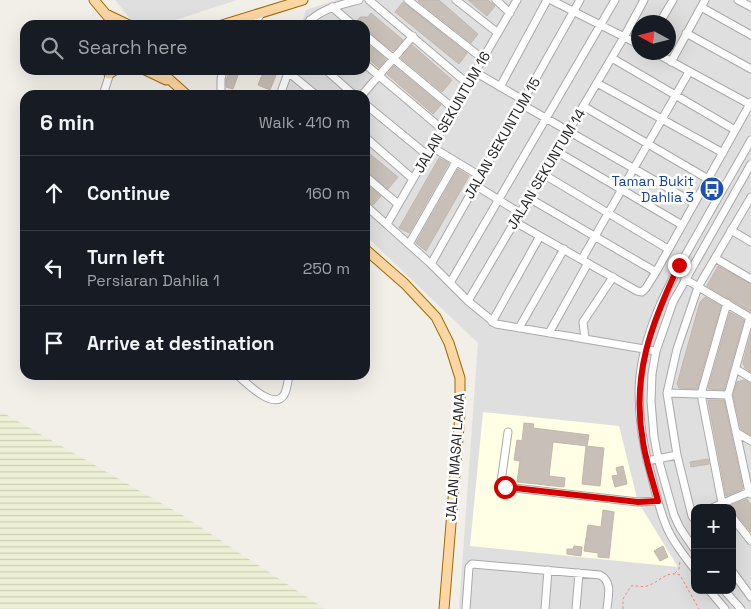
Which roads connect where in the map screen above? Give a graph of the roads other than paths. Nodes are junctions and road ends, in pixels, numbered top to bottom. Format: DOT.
graph roads {
  1 [pos="94,0"];
  2 [pos="303,0"];
  3 [pos="359,0"];
  4 [pos="369,0"];
  5 [pos="408,0"];
  6 [pos="456,0"];
  7 [pos="496,0"];
  8 [pos="517,0"];
  9 [pos="547,0"];
  10 [pos="551,0"];
  11 [pos="580,0"];
  12 [pos="615,0"];
  13 [pos="644,0"];
  14 [pos="673,0"];
  15 [pos="705,0"];
  16 [pos="738,0"];
  17 [pos="700,7"];
  18 [pos="751,7"];
  19 [pos="332,8"];
  20 [pos="574,12"];
  21 [pos="510,13"];
  22 [pos="261,14"];
  23 [pos="664,15"];
  24 [pos="110,20"];
  25 [pos="240,20"];
  26 [pos="257,20"];
  27 [pos="314,20"];
  28 [pos="347,20"];
  29 [pos="600,26"];
  30 [pos="498,33"];
  31 [pos="686,33"];
  32 [pos="751,35"];
  33 [pos="413,36"];
  34 [pos="624,37"];
  35 [pos="370,39"];
  36 [pos="631,40"];
  37 [pos="612,58"];
  38 [pos="393,59"];
  39 [pos="483,59"];
  40 [pos="668,60"];
  41 [pos="671,62"];
  42 [pos="370,68"];
  43 [pos="751,69"];
  44 [pos="475,72"];
  45 [pos="689,72"];
  46 [pos="110,75"];
  47 [pos="156,75"];
  48 [pos="165,75"];
  49 [pos="171,75"];
  50 [pos="221,75"];
  51 [pos="288,75"];
  52 [pos="294,75"];
  53 [pos="332,75"];
  54 [pos="379,76"];
  55 [pos="597,83"];
  56 [pos="175,84"];
  57 [pos="468,84"];
  58 [pos="500,87"];
  59 [pos="105,90"];
  60 [pos="182,90"];
  61 [pos="183,90"];
  62 [pos="221,90"];
  63 [pos="282,90"];
  64 [pos="310,90"];
  65 [pos="348,90"];
  66 [pos="366,90"];
  67 [pos="675,95"];
  68 [pos="522,102"];
  69 [pos="751,104"];
  70 [pos="584,106"];
  71 [pos="370,108"];
  72 [pos="454,109"];
  73 [pos="545,119"];
  74 [pos="662,119"];
  75 [pos="442,129"];
  76 [pos="735,130"];
  77 [pos="568,131"];
  78 [pos="751,140"];
  79 [pos="370,141"];
  80 [pos="648,143"];
  81 [pos="432,147"];
  82 [pos="556,152"];
  83 [pos="722,153"];
  84 [pos="426,154"];
  85 [pos="456,162"];
  86 [pos="751,164"];
  87 [pos="633,169"];
  88 [pos="543,174"];
  89 [pos="480,176"];
  90 [pos="413,179"];
  91 [pos="708,179"];
  92 [pos="370,180"];
  93 [pos="475,185"];
  94 [pos="621,190"];
  95 [pos="751,196"];
  96 [pos="529,198"];
  97 [pos="499,200"];
  98 [pos="694,203"];
  99 [pos="398,204"];
  100 [pos="370,209"];
  101 [pos="748,209"];
  102 [pos="520,213"];
  103 [pos="608,213"];
  104 [pos="515,222"];
  105 [pos="387,224"];
  106 [pos="682,225"];
  107 [pos="731,230"];
  108 [pos="540,236"];
  109 [pos="595,236"];
  110 [pos="751,242"];
  111 [pos="409,244"];
  112 [pos="564,249"];
  113 [pos="668,249"];
  114 [pos="370,253"];
  115 [pos="715,258"];
  116 [pos="585,261"];
  117 [pos="430,264"];
  118 [pos="656,272"];
  119 [pos="613,277"];
  120 [pos="685,279"];
  121 [pos="751,279"];
  122 [pos="450,283"];
  123 [pos="698,287"];
  124 [pos="468,300"];
  125 [pos="727,303"];
  126 [pos="750,317"];
  127 [pos="492,322"];
  128 [pos="519,328"];
  129 [pos="548,333"];
  130 [pos="585,339"];
  131 [pos="646,348"];
  132 [pos="656,351"];
  133 [pos="736,369"];
  134 [pos="751,378"];
  135 [pos="243,380"];
  136 [pos="288,380"];
  137 [pos="667,394"];
  138 [pos="701,394"];
  139 [pos="728,395"];
  140 [pos="508,432"];
  141 [pos="736,432"];
  142 [pos="751,441"];
  143 [pos="677,455"];
  144 [pos="658,458"];
  145 [pos="647,461"];
  146 [pos="750,493"];
  147 [pos="658,501"];
  148 [pos="724,504"];
  149 [pos="728,504"];
  150 [pos="691,506"];
  151 [pos="736,522"];
  152 [pos="751,541"];
  153 [pos="694,549"];
  154 [pos="691,564"];
  155 [pos="548,570"];
  156 [pos="579,573"];
  157 [pos="736,576"];
  158 [pos="713,594"];
  159 [pos="728,594"];
  160 [pos="751,597"];
  161 [pos="444,609"];
  162 [pos="466,609"];
  163 [pos="545,609"];
  164 [pos="576,609"];
  165 [pos="607,609"];
  166 [pos="726,609"];
  167 [pos="741,609"];
  1 -- 24 [label="main road"];
  2 -- 22 [label="main road"];
  3 -- 19 [label="street"];
  4 -- 33 [label="street"];
  5 -- 39 [label="street"];
  6 -- 30 [label="street"];
  7 -- 21 [label="street"];
  8 -- 21 [label="street, JALAN SEKUNTUM 16"];
  9 -- 58 [label="street"];
  10 -- 20 [label="street"];
  11 -- 20 [label="street, JALAN SEKUNTUM 15"];
  12 -- 29 [label="street"];
  13 -- 34 [label="street, JALAN SEKUNTUM 14"];
  14 -- 23 [label="street"];
  15 -- 17 [label="street"];
  16 -- 18 [label="street"];
  17 -- 31 [label="street"];
  17 -- 32 [label="street"];
  19 -- 27 [label="street"];
  19 -- 28 [label="street"];
  20 -- 29 [label="street"];
  20 -- 68 [label="street, JALAN SEKUNTUM 15"];
  21 -- 30 [label="street, JALAN SEKUNTUM 16"];
  22 -- 25 [label="main road"];
  22 -- 26 [label="street"];
  29 -- 34 [label="street"];
  29 -- 73 [label="street"];
  30 -- 39 [label="street, JALAN SEKUNTUM 16"];
  31 -- 41 [label="street"];
  31 -- 43 [label="street"];
  33 -- 38 [label="street"];
  33 -- 57 [label="street"];
  34 -- 36 [label="street"];
  34 -- 37 [label="street, JALAN SEKUNTUM 14"];
  35 -- 38 [label="street"];
  37 -- 55 [label="street, JALAN SEKUNTUM 14"];
  37 -- 67 [label="street"];
  38 -- 54 [label="street"];
  38 -- 72 [label="street"];
  39 -- 44 [label="street, JALAN SEKUNTUM 16"];
  40 -- 41 [label="street"];
  41 -- 45 [label="street"];
  42 -- 54 [label="street"];
  44 -- 57 [label="street, JALAN SEKUNTUM 16"];
  44 -- 58 [label="street"];
  45 -- 67 [label="street"];
  45 -- 69 [label="street"];
  46 -- 59 [label="street"];
  47 -- 56 [label="main road"];
  48 -- 56 [label="main road"];
  49 -- 61 [label="main road"];
  50 -- 62 [label="street"];
  51 -- 63 [label="street"];
  52 -- 64 [label="street"];
  53 -- 65 [label="street"];
  54 -- 66 [label="street"];
  54 -- 75 [label="street"];
  55 -- 70 [label="street, JALAN SEKUNTUM 14"];
  55 -- 74 [label="street"];
  56 -- 60 [label="main road"];
  57 -- 72 [label="street, JALAN SEKUNTUM 16"];
  58 -- 68 [label="street"];
  67 -- 74 [label="street"];
  67 -- 76 [label="street"];
  68 -- 73 [label="street"];
  68 -- 89 [label="street, JALAN SEKUNTUM 15"];
  69 -- 76 [label="street"];
  70 -- 77 [label="street, JALAN SEKUNTUM 14"];
  70 -- 80 [label="street"];
  71 -- 84 [label="street"];
  72 -- 75 [label="street, JALAN SEKUNTUM 16"];
  73 -- 77 [label="street"];
  73 -- 97 [label="street"];
  74 -- 80 [label="street"];
  74 -- 83 [label="street"];
  75 -- 81 [label="street, JALAN SEKUNTUM 16"];
  76 -- 83 [label="street"];
  77 -- 82 [label="street, JALAN SEKUNTUM 14"];
  77 -- 87 [label="street"];
  78 -- 131 [label="street"];
  79 -- 90 [label="street"];
  80 -- 87 [label="street"];
  80 -- 91 [label="street"];
  81 -- 84 [label="street, JALAN SEKUNTUM 16"];
  81 -- 85 [label="street"];
  82 -- 88 [label="street, JALAN SEKUNTUM 14"];
  82 -- 94 [label="street"];
  83 -- 91 [label="street"];
  84 -- 90 [label="street, JALAN SEKUNTUM 16"];
  85 -- 89 [label="street"];
  85 -- 111 [label="street"];
  86 -- 120 [label="street"];
  87 -- 94 [label="street"];
  87 -- 98 [label="street"];
  88 -- 96 [label="street, JALAN SEKUNTUM 14"];
  88 -- 103 [label="street"];
  89 -- 93 [label="street, JALAN SEKUNTUM 15"];
  90 -- 99 [label="street, JALAN SEKUNTUM 16"];
  91 -- 98 [label="street"];
  92 -- 99 [label="street"];
  93 -- 97 [label="street"];
  93 -- 117 [label="street, JALAN SEKUNTUM 15"];
  94 -- 103 [label="street"];
  94 -- 106 [label="street"];
  95 -- 101 [label="street"];
  96 -- 102 [label="street, JALAN SEKUNTUM 14"];
  96 -- 109 [label="street"];
  97 -- 102 [label="street"];
  97 -- 122 [label="street"];
  98 -- 106 [label="street"];
  99 -- 105 [label="street, JALAN SEKUNTUM 16"];
  100 -- 105 [label="street"];
  101 -- 107 [label="street"];
  102 -- 104 [label="street, JALAN SEKUNTUM 14"];
  103 -- 109 [label="street"];
  103 -- 113 [label="street"];
  104 -- 108 [label="street"];
  104 -- 124 [label="street, JALAN SEKUNTUM 14"];
  105 -- 111 [label="street"];
  106 -- 113 [label="street"];
  107 -- 110 [label="street"];
  107 -- 115 [label="street"];
  108 -- 112 [label="street"];
  108 -- 127 [label="street"];
  109 -- 116 [label="street"];
  109 -- 118 [label="street"];
  111 -- 117 [label="street"];
  112 -- 116 [label="street"];
  112 -- 128 [label="street"];
  113 -- 118 [label="street"];
  114 -- 161 [label="main road, JALAN MASAI LAMA"];
  115 -- 121 [label="street"];
  115 -- 123 [label="street"];
  116 -- 119 [label="street"];
  116 -- 129 [label="street"];
  117 -- 122 [label="street"];
  118 -- 119 [label="street"];
  119 -- 130 [label="street"];
  120 -- 123 [label="street"];
  120 -- 132 [label="street"];
  122 -- 124 [label="street"];
  123 -- 125 [label="street"];
  123 -- 137 [label="street"];
  124 -- 127 [label="street"];
  125 -- 126 [label="street"];
  125 -- 138 [label="street"];
  126 -- 133 [label="street"];
  127 -- 128 [label="street"];
  128 -- 129 [label="street"];
  129 -- 130 [label="street"];
  130 -- 131 [label="street"];
  131 -- 132 [label="street"];
  131 -- 145 [label="street"];
  132 -- 144 [label="street"];
  133 -- 134 [label="street"];
  133 -- 139 [label="street"];
  135 -- 136 [label="street"];
  137 -- 138 [label="street"];
  137 -- 143 [label="street"];
  138 -- 139 [label="street"];
  138 -- 148 [label="street"];
  139 -- 141 [label="street"];
  140 -- 147 [label="street"];
  141 -- 142 [label="street"];
  141 -- 146 [label="street"];
  143 -- 144 [label="street"];
  143 -- 150 [label="street"];
  144 -- 145 [label="street"];
  144 -- 153 [label="street"];
  145 -- 147 [label="street"];
  146 -- 149 [label="street"];
  147 -- 154 [label="street"];
  151 -- 152 [label="street"];
  155 -- 156 [label="street"];
  155 -- 162 [label="street"];
  155 -- 163 [label="street"];
  156 -- 164 [label="street"];
  156 -- 165 [label="street"];
  157 -- 160 [label="street"];
  158 -- 166 [label="street"];
  159 -- 167 [label="street"];
}
